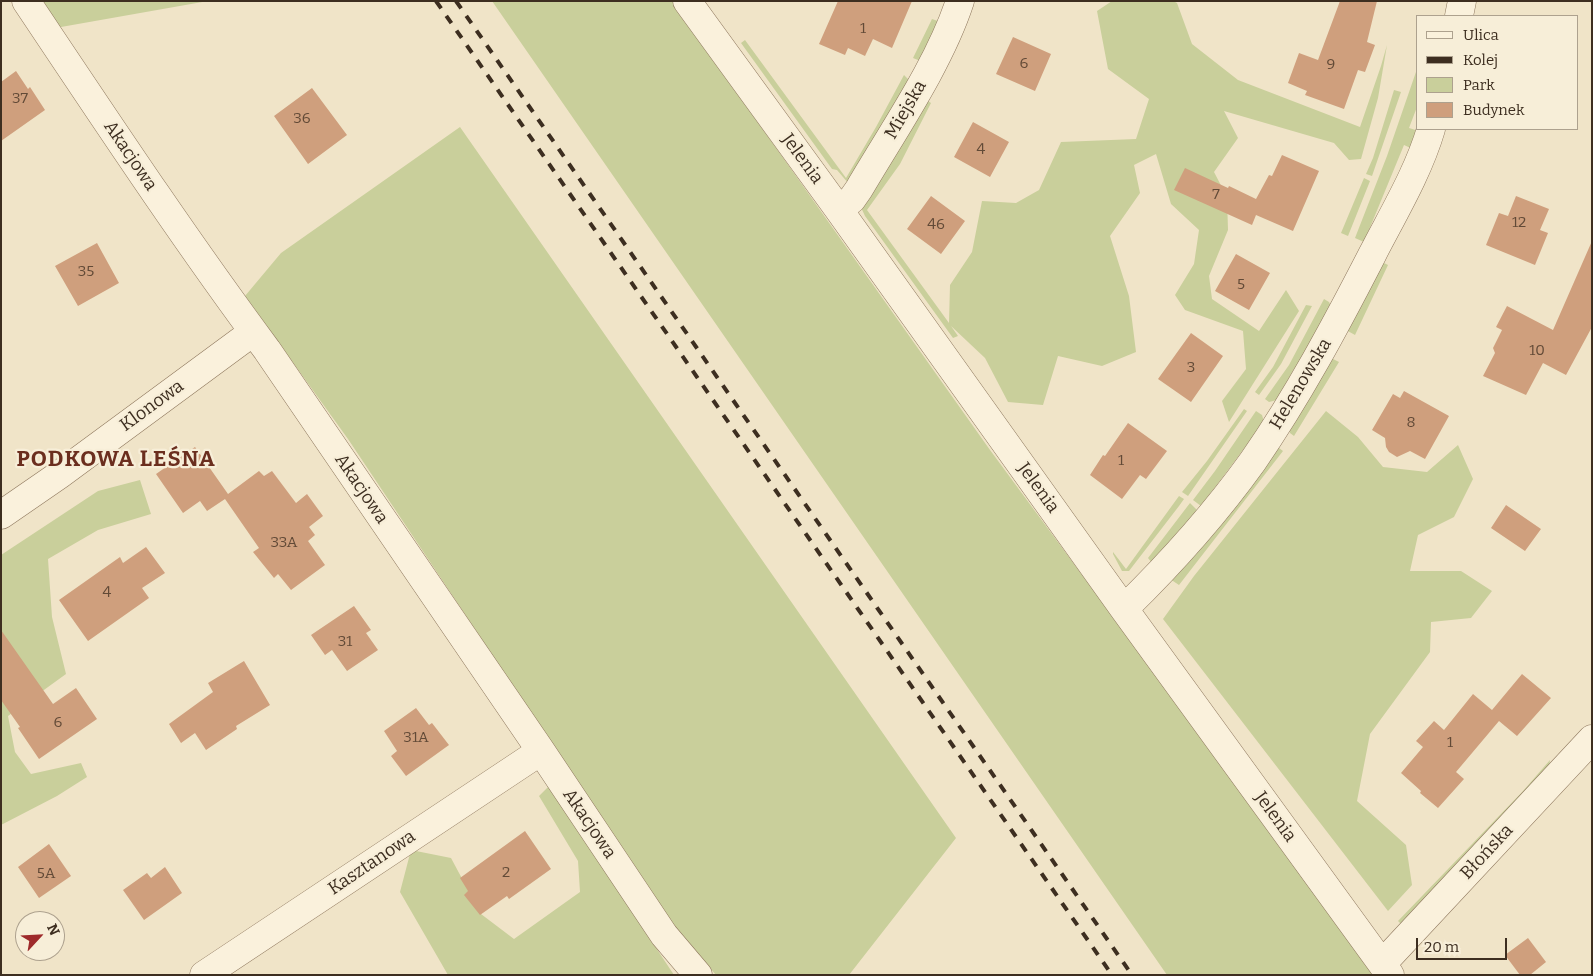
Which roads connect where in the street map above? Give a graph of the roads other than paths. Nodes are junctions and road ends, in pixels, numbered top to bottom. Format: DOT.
graph roads {
  1 [pos="26,1"];
  2 [pos="687,1"];
  3 [pos="960,1"];
  4 [pos="1462,1"];
  5 [pos="1459,15"];
  6 [pos="1431,130"];
  7 [pos="839,210"];
  8 [pos="254,332"];
  9 [pos="1,515"];
  10 [pos="1124,609"];
  11 [pos="1592,739"];
  12 [pos="541,751"];
  13 [pos="1386,970"];
  14 [pos="204,975"];
  15 [pos="698,975"];
  1 -- 8 [label="street, Akacjowa"];
  2 -- 7 [label="street, Jelenia"];
  3 -- 7 [label="street, Miejska"];
  4 -- 5 [label="street"];
  6 -- 10 [label="street, Helenowska"];
  7 -- 10 [label="street, Jelenia"];
  8 -- 9 [label="street, Klonowa"];
  8 -- 12 [label="street, Akacjowa"];
  10 -- 13 [label="street, Jelenia"];
  11 -- 13 [label="street, Błońska"];
  12 -- 14 [label="street, Kasztanowa"];
  12 -- 15 [label="street, Akacjowa"];
}
